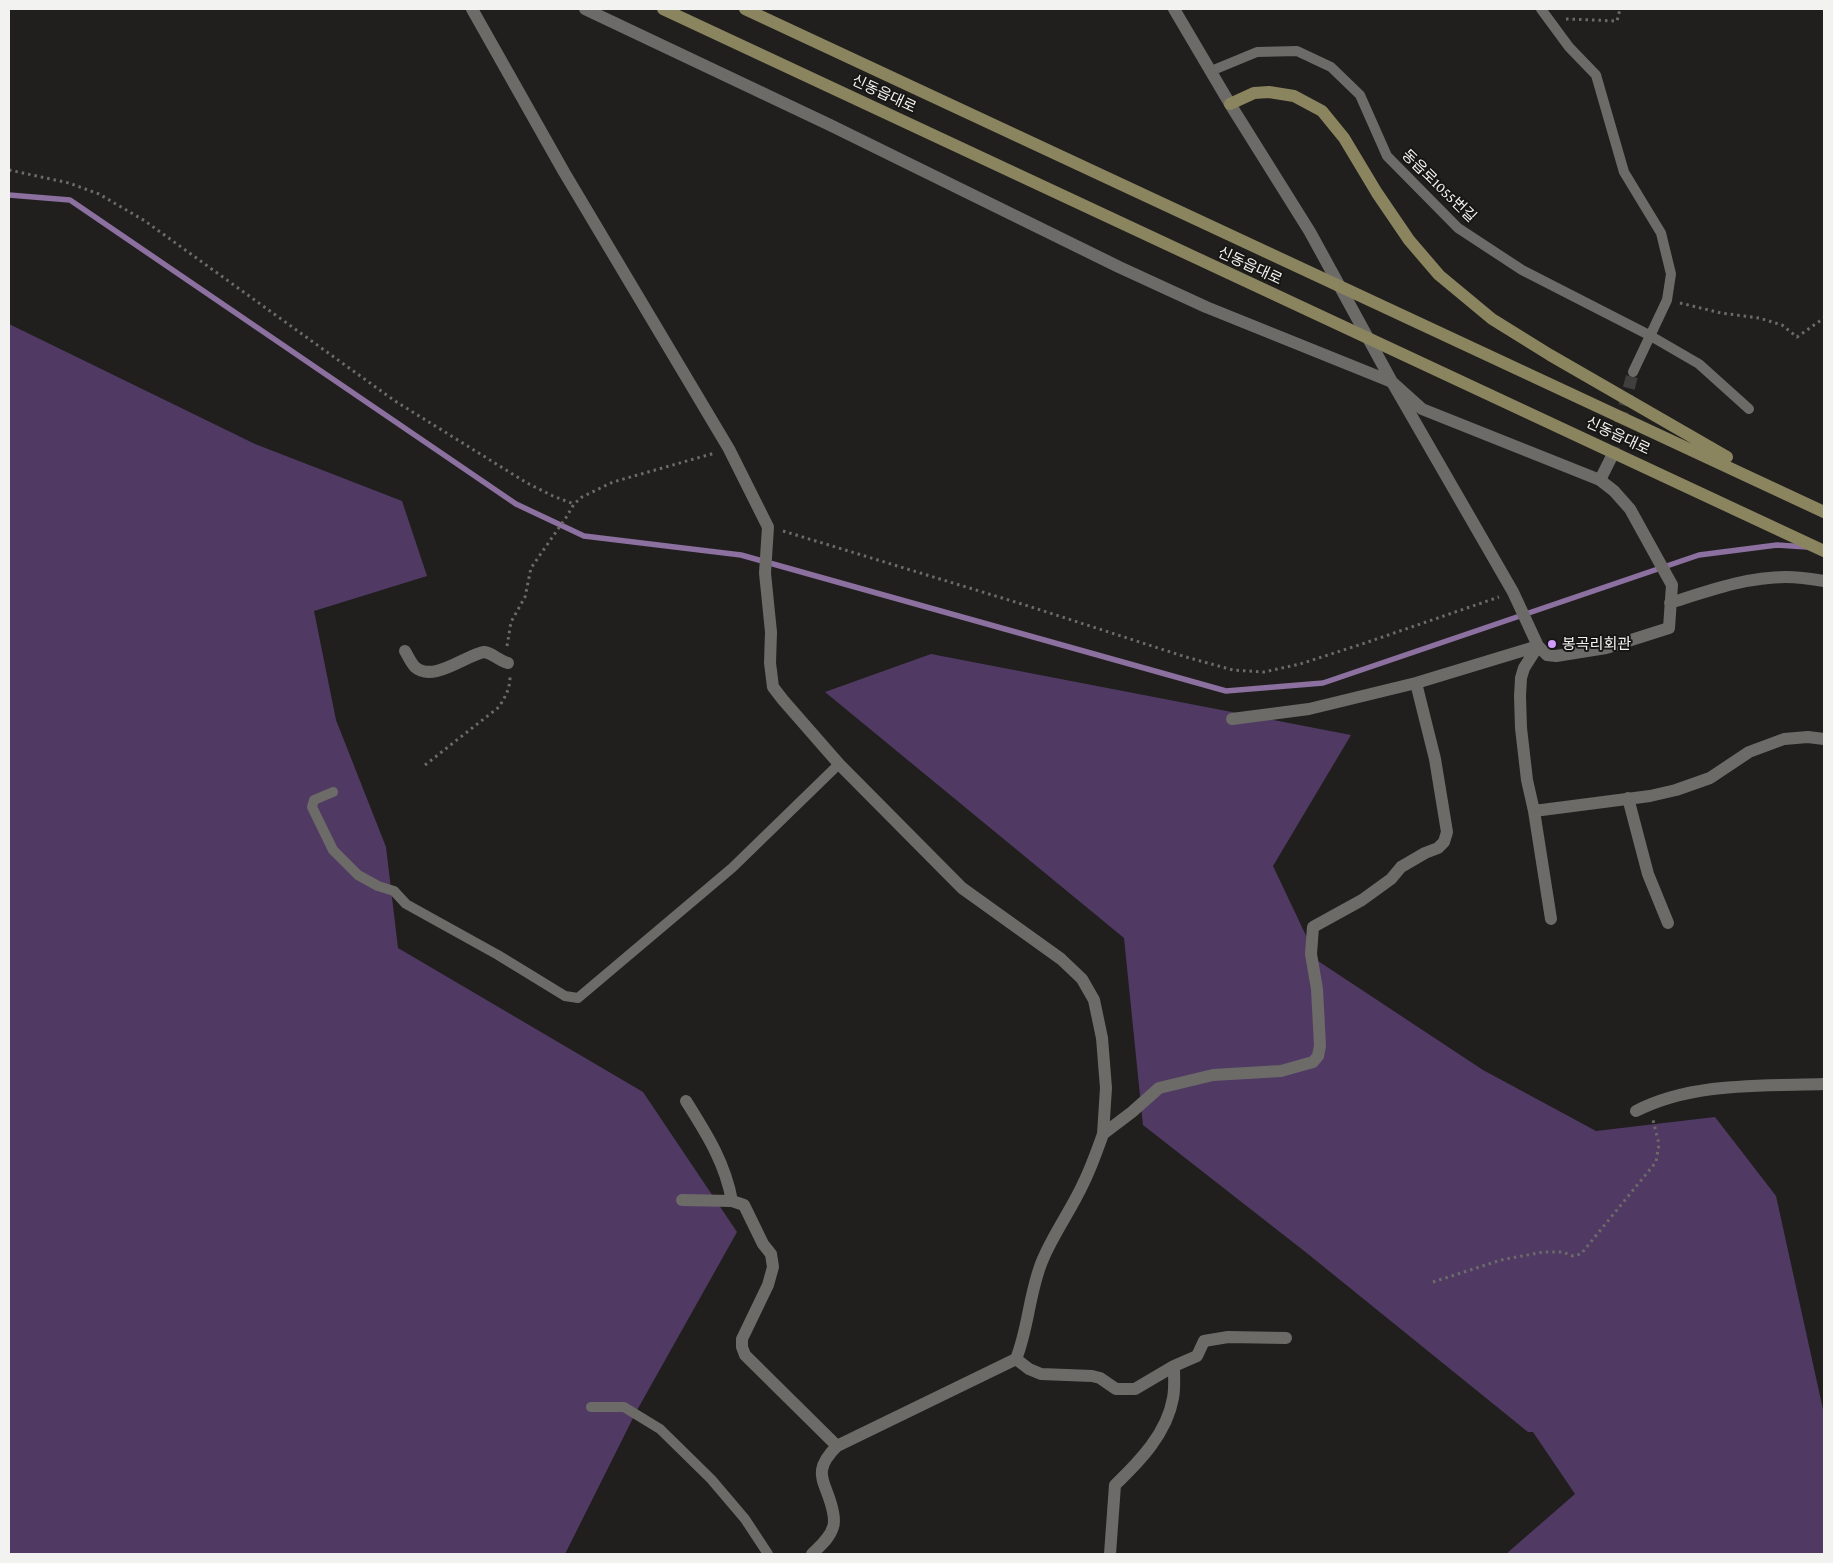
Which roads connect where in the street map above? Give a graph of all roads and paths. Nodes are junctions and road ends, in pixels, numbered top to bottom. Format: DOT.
graph roads {
  1 [pos="472,9"];
  2 [pos="585,9"];
  3 [pos="663,9"];
  4 [pos="745,9"];
  5 [pos="1174,9"];
  6 [pos="1541,9"];
  7 [pos="1620,9"];
  8 [pos="1548,19"];
  9 [pos="1211,71"];
  10 [pos="1230,104"];
  11 [pos="9,170"];
  12 [pos="1667,300"];
  13 [pos="1824,318"];
  14 [pos="1649,335"];
  15 [pos="1632,372"];
  16 [pos="1392,382"];
  17 [pos="1749,409"];
  18 [pos="729,449"];
  19 [pos="1611,458"];
  20 [pos="1600,480"];
  21 [pos="574,504"];
  22 [pos="1809,505"];
  23 [pos="1824,512"];
  24 [pos="767,532"];
  25 [pos="554,536"];
  26 [pos="1824,551"];
  27 [pos="1824,581"];
  28 [pos="1516,597"];
  29 [pos="1670,603"];
  30 [pos="1536,641"];
  31 [pos="405,651"];
  32 [pos="508,662"];
  33 [pos="1416,683"];
  34 [pos="1232,718"];
  35 [pos="1824,739"];
  36 [pos="839,764"];
  37 [pos="333,792"];
  38 [pos="1628,798"];
  39 [pos="1534,811"];
  40 [pos="1550,919"];
  41 [pos="1668,923"];
  42 [pos="1824,1084"];
  43 [pos="686,1100"];
  44 [pos="1654,1102"];
  45 [pos="1636,1110"];
  46 [pos="1103,1134"];
  47 [pos="682,1200"];
  48 [pos="732,1201"];
  49 [pos="1433,1282"];
  50 [pos="1286,1338"];
  51 [pos="1016,1359"];
  52 [pos="1174,1366"];
  53 [pos="591,1407"];
  54 [pos="837,1446"];
  55 [pos="768,1554"];
  56 [pos="812,1554"];
  57 [pos="1110,1554"];
  1 -- 18 [label="street"];
  2 -- 16 [label="street"];
  3 -- 26 [label="main road, 신동읍대로"];
  4 -- 22 [label="main road, 신동읍대로"];
  5 -- 9 [label="street"];
  6 -- 8 [label="lane"];
  7 -- 8 [label="path"];
  8 -- 12 [label="lane"];
  9 -- 10 [label="street"];
  9 -- 14 [label="lane, 동읍로1055번길"];
  10 -- 16 [label="street"];
  10 -- 22 [label="main road"];
  11 -- 21 [label="path"];
  12 -- 13 [label="path"];
  12 -- 14 [label="lane"];
  14 -- 15 [label="lane"];
  14 -- 17 [label="lane, 동읍로1055번길"];
  16 -- 20 [label="street"];
  16 -- 28 [label="street"];
  18 -- 21 [label="path"];
  18 -- 24 [label="street"];
  19 -- 20 [label="street"];
  20 -- 29 [label="street"];
  21 -- 25 [label="path"];
  22 -- 23 [label="main road, 신동읍대로"];
  24 -- 28 [label="path"];
  24 -- 36 [label="street"];
  27 -- 29 [label="street"];
  28 -- 30 [label="street"];
  29 -- 30 [label="street"];
  30 -- 33 [label="street"];
  30 -- 39 [label="street"];
  31 -- 32 [label="street"];
  33 -- 34 [label="street"];
  33 -- 46 [label="street"];
  35 -- 38 [label="street"];
  36 -- 37 [label="lane"];
  36 -- 46 [label="street"];
  38 -- 39 [label="street"];
  38 -- 41 [label="street"];
  39 -- 40 [label="street"];
  42 -- 44 [label="street"];
  43 -- 48 [label="street"];
  44 -- 45 [label="street"];
  44 -- 49 [label="path"];
  46 -- 51 [label="street"];
  47 -- 48 [label="street"];
  48 -- 54 [label="street"];
  50 -- 52 [label="street"];
  51 -- 52 [label="street"];
  51 -- 54 [label="street"];
  52 -- 57 [label="street"];
  53 -- 55 [label="lane"];
  54 -- 56 [label="street"];
}
